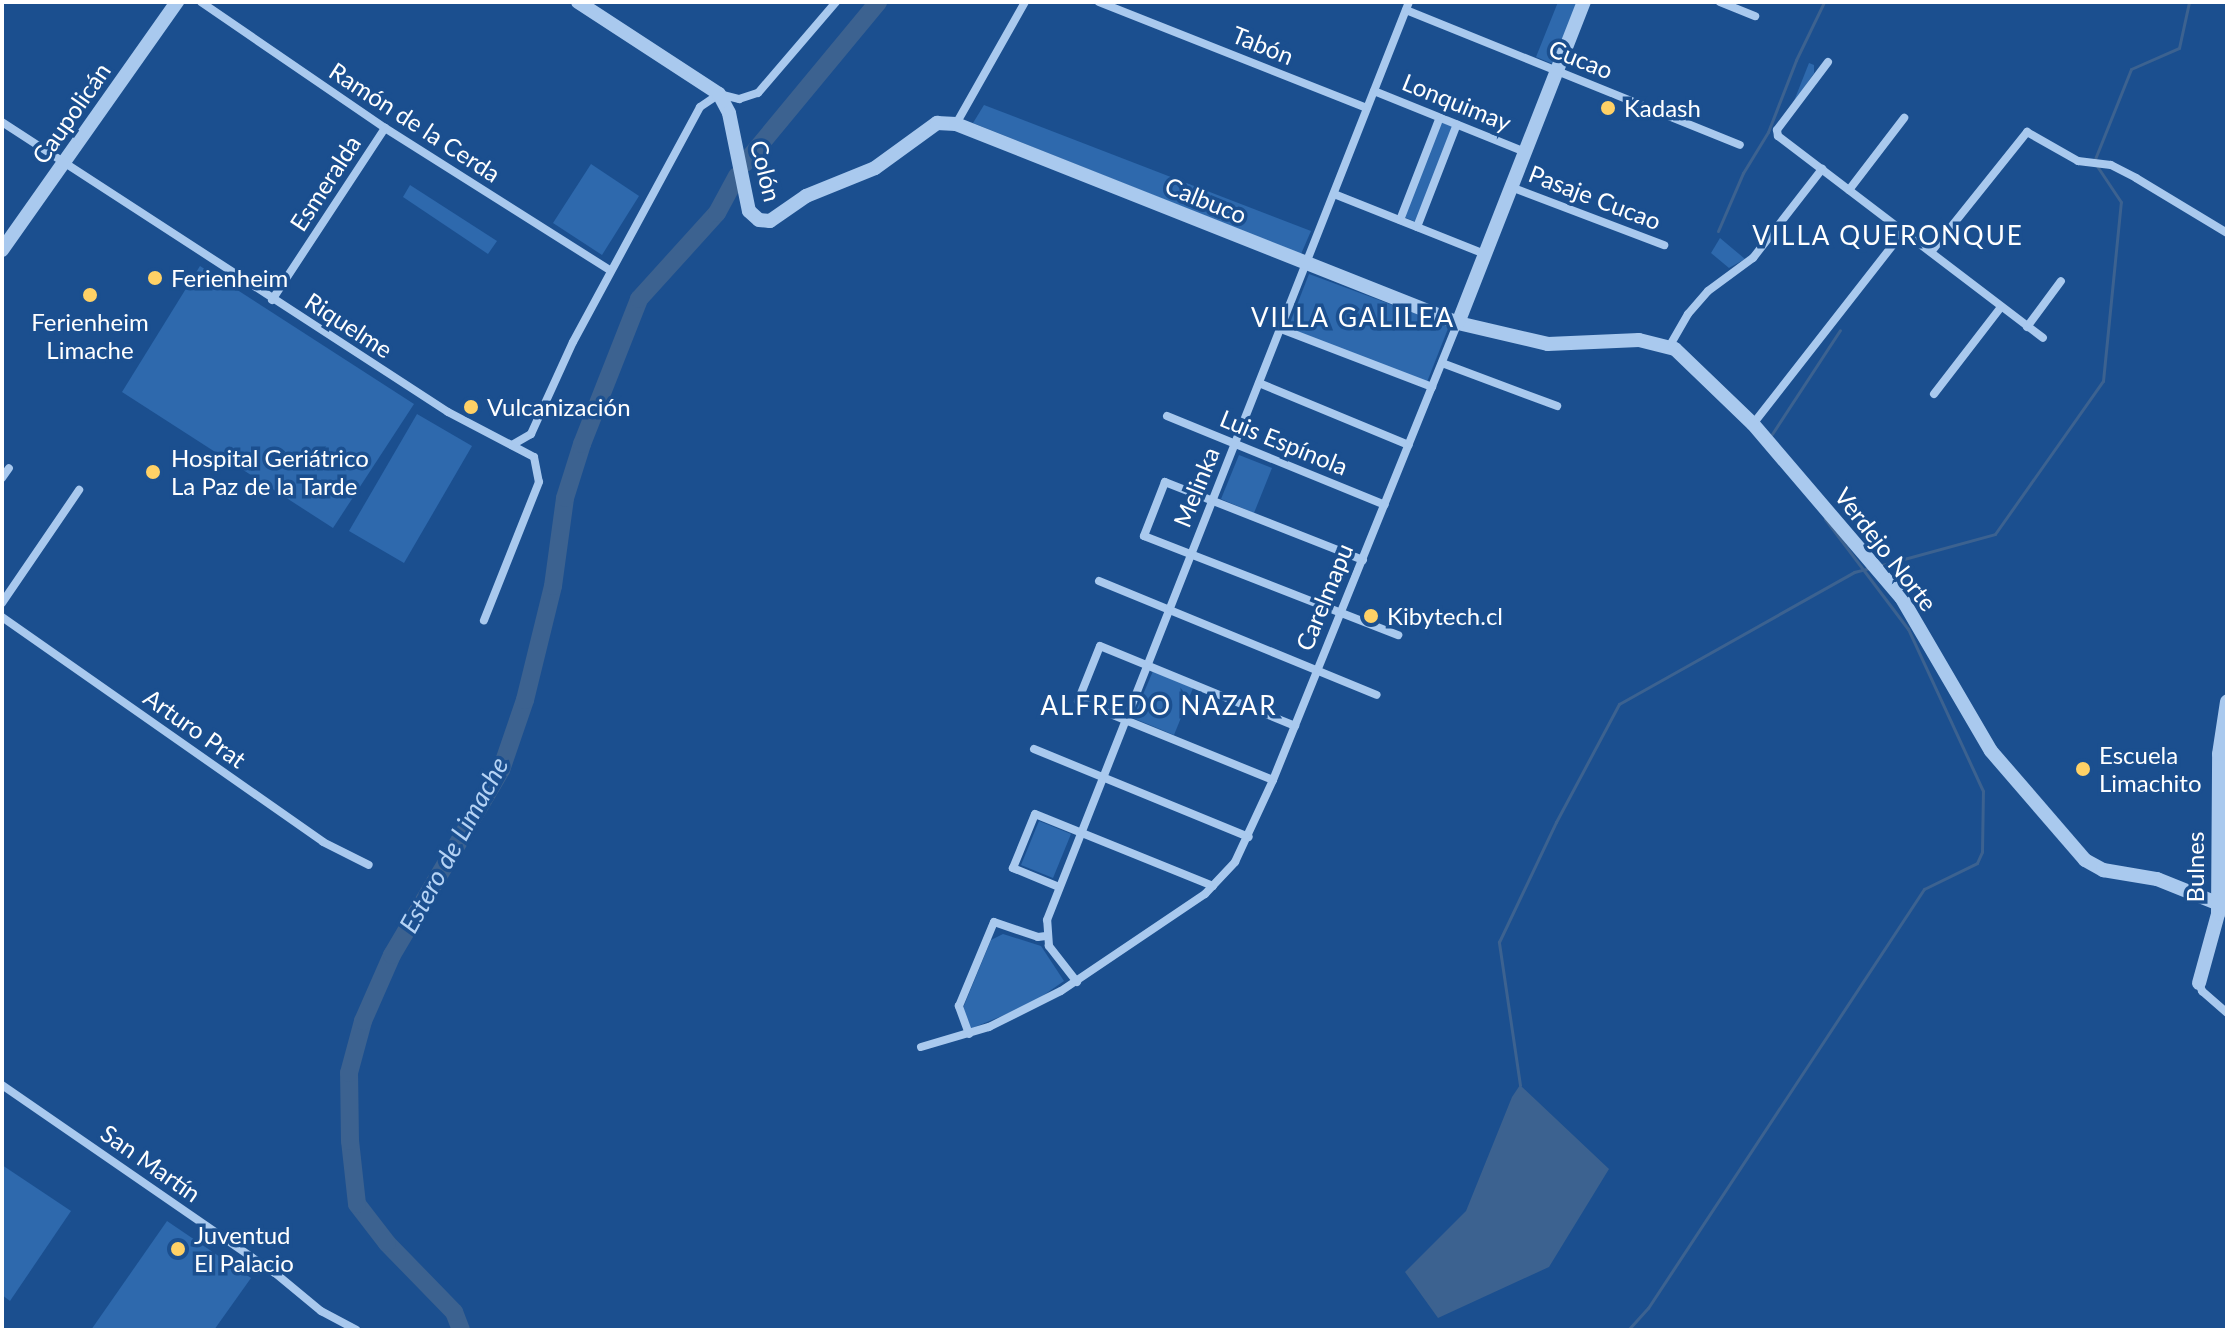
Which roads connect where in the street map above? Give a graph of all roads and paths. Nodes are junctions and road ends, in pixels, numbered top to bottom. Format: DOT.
graph roads {
  1 [pos="177,2"];
  2 [pos="201,2"];
  3 [pos="578,2"];
  4 [pos="836,2"];
  5 [pos="1025,2"];
  6 [pos="1099,2"];
  7 [pos="1584,2"];
  8 [pos="1720,2"];
  9 [pos="1408,6"];
  10 [pos="1755,16"];
  11 [pos="1828,62"];
  12 [pos="1557,71"];
  13 [pos="1374,91"];
  14 [pos="719,94"];
  15 [pos="1367,108"];
  16 [pos="1440,117"];
  17 [pos="1904,118"];
  18 [pos="2,122"];
  19 [pos="937,123"];
  20 [pos="956,124"];
  21 [pos="1457,124"];
  22 [pos="385,128"];
  23 [pos="1740,145"];
  24 [pos="1525,152"];
  25 [pos="63,164"];
  26 [pos="1822,169"];
  27 [pos="1511,187"];
  28 [pos="1849,190"];
  29 [pos="1334,194"];
  30 [pos="1400,220"];
  31 [pos="1417,227"];
  32 [pos="1903,232"];
  33 [pos="2227,233"];
  34 [pos="1664,245"];
  35 [pos="2,250"];
  36 [pos="1931,252"];
  37 [pos="1485,254"];
  38 [pos="1307,264"];
  39 [pos="611,271"];
  40 [pos="2061,281"];
  41 [pos="272,300"];
  42 [pos="2001,307"];
  43 [pos="1458,323"];
  44 [pos="2027,327"];
  45 [pos="1281,329"];
  46 [pos="2043,338"];
  47 [pos="1669,347"];
  48 [pos="1442,363"];
  49 [pos="1259,383"];
  50 [pos="1432,387"];
  51 [pos="1934,394"];
  52 [pos="1557,406"];
  53 [pos="1167,416"];
  54 [pos="1753,424"];
  55 [pos="1235,444"];
  56 [pos="512,445"];
  57 [pos="1409,445"];
  58 [pos="9,468"];
  59 [pos="2,478"];
  60 [pos="79,490"];
  61 [pos="1213,500"];
  62 [pos="1385,505"];
  63 [pos="1191,554"];
  64 [pos="1363,560"];
  65 [pos="1099,581"];
  66 [pos="2,603"];
  67 [pos="1170,609"];
  68 [pos="1341,613"];
  69 [pos="2,617"];
  70 [pos="484,620"];
  71 [pos="1398,635"];
  72 [pos="1147,665"];
  73 [pos="1318,670"];
  74 [pos="1377,695"];
  75 [pos="2227,703"];
  76 [pos="1125,720"];
  77 [pos="1295,726"];
  78 [pos="1034,749"];
  79 [pos="1103,777"];
  80 [pos="1273,780"];
  81 [pos="1081,833"];
  82 [pos="1249,837"];
  83 [pos="369,865"];
  84 [pos="1213,886"];
  85 [pos="1059,887"];
  86 [pos="2217,903"];
  87 [pos="1046,936"];
  88 [pos="1077,982"];
  89 [pos="2199,983"];
  90 [pos="2227,1013"];
  91 [pos="969,1034"];
  92 [pos="921,1047"];
  93 [pos="2,1085"];
  94 [pos="356,1330"];
  1 -- 25 [label="street, Caupolicán"];
  2 -- 22 [label="street, Ramón de la Cerda"];
  3 -- 14 [label="street"];
  4 -- 14 [label="street"];
  5 -- 20 [label="street"];
  6 -- 15 [label="street, Tabón"];
  7 -- 12 [label="street, Carelmapu"];
  8 -- 10 [label="street"];
  9 -- 12 [label="street, Cucao"];
  9 -- 13 [label="street, Melinka"];
  11 -- 26 [label="street"];
  12 -- 23 [label="street, Cucao"];
  12 -- 24 [label="street, Carelmapu"];
  13 -- 15 [label="street, Melinka"];
  13 -- 16 [label="street, Lonquimay"];
  14 -- 19 [label="street, Colón"];
  14 -- 39 [label="street"];
  15 -- 29 [label="street, Melinka"];
  16 -- 21 [label="street, Lonquimay"];
  16 -- 30 [label="street"];
  17 -- 28 [label="street"];
  18 -- 25 [label="street, Riquelme"];
  19 -- 20 [label="street, Calbuco"];
  20 -- 38 [label="street, Calbuco"];
  21 -- 24 [label="street, Lonquimay"];
  21 -- 31 [label="street"];
  22 -- 39 [label="street, Ramón de la Cerda"];
  22 -- 41 [label="street, Esmeralda"];
  24 -- 27 [label="street, Carelmapu"];
  25 -- 35 [label="street, Caupolicán"];
  25 -- 41 [label="street, Riquelme"];
  26 -- 28 [label="street"];
  26 -- 47 [label="street"];
  27 -- 34 [label="street, Pasaje Cucao"];
  27 -- 37 [label="street, Carelmapu"];
  28 -- 32 [label="street"];
  29 -- 30 [label="street"];
  29 -- 38 [label="street, Melinka"];
  30 -- 31 [label="street"];
  31 -- 37 [label="street"];
  32 -- 36 [label="street"];
  32 -- 54 [label="street"];
  33 -- 36 [label="street"];
  36 -- 42 [label="street"];
  37 -- 43 [label="street, Carelmapu"];
  38 -- 43 [label="street, Calbuco"];
  38 -- 45 [label="street, Melinka"];
  39 -- 56 [label="street"];
  40 -- 44 [label="street"];
  41 -- 56 [label="street, Riquelme"];
  42 -- 44 [label="street"];
  42 -- 51 [label="street"];
  43 -- 47 [label="street, Verdejo Norte"];
  43 -- 48 [label="street, Carelmapu"];
  44 -- 46 [label="street"];
  45 -- 49 [label="street, Melinka"];
  45 -- 50 [label="street"];
  47 -- 54 [label="street, Verdejo Norte"];
  48 -- 50 [label="street, Carelmapu"];
  48 -- 52 [label="street"];
  49 -- 55 [label="street, Melinka"];
  49 -- 57 [label="street"];
  50 -- 57 [label="street, Carelmapu"];
  53 -- 55 [label="street, Luis Espínola"];
  54 -- 86 [label="street, Verdejo Norte"];
  55 -- 61 [label="street, Melinka"];
  55 -- 62 [label="street, Luis Espínola"];
  56 -- 70 [label="street, Riquelme"];
  57 -- 62 [label="street, Carelmapu"];
  58 -- 59 [label="street"];
  60 -- 66 [label="street"];
  61 -- 63 [label="street, Melinka"];
  61 -- 63 [label="street"];
  61 -- 64 [label="street"];
  62 -- 64 [label="street, Carelmapu"];
  63 -- 67 [label="street, Melinka"];
  63 -- 68 [label="street"];
  64 -- 68 [label="street, Carelmapu"];
  65 -- 67 [label="street"];
  67 -- 72 [label="street, Melinka"];
  67 -- 73 [label="street"];
  68 -- 71 [label="street"];
  68 -- 73 [label="street, Carelmapu"];
  69 -- 83 [label="street, Arturo Prat"];
  72 -- 76 [label="street, Melinka"];
  72 -- 76 [label="street"];
  72 -- 77 [label="street"];
  73 -- 74 [label="street"];
  73 -- 77 [label="street, Carelmapu"];
  75 -- 86 [label="street, Bulnes"];
  76 -- 79 [label="street, Melinka"];
  76 -- 80 [label="street"];
  77 -- 80 [label="street, Carelmapu"];
  78 -- 79 [label="street"];
  79 -- 81 [label="street, Melinka"];
  79 -- 82 [label="street"];
  80 -- 82 [label="street, Carelmapu"];
  81 -- 84 [label="street"];
  81 -- 85 [label="street, Melinka"];
  81 -- 85 [label="street"];
  82 -- 84 [label="street, Carelmapu"];
  84 -- 88 [label="street, Carelmapu"];
  85 -- 87 [label="street, Melinka"];
  86 -- 89 [label="street, Bulnes"];
  87 -- 88 [label="street"];
  87 -- 91 [label="street"];
  88 -- 91 [label="street, Carelmapu"];
  89 -- 90 [label="street"];
  91 -- 92 [label="street, Carelmapu"];
  93 -- 94 [label="street, San Martín"];
}
